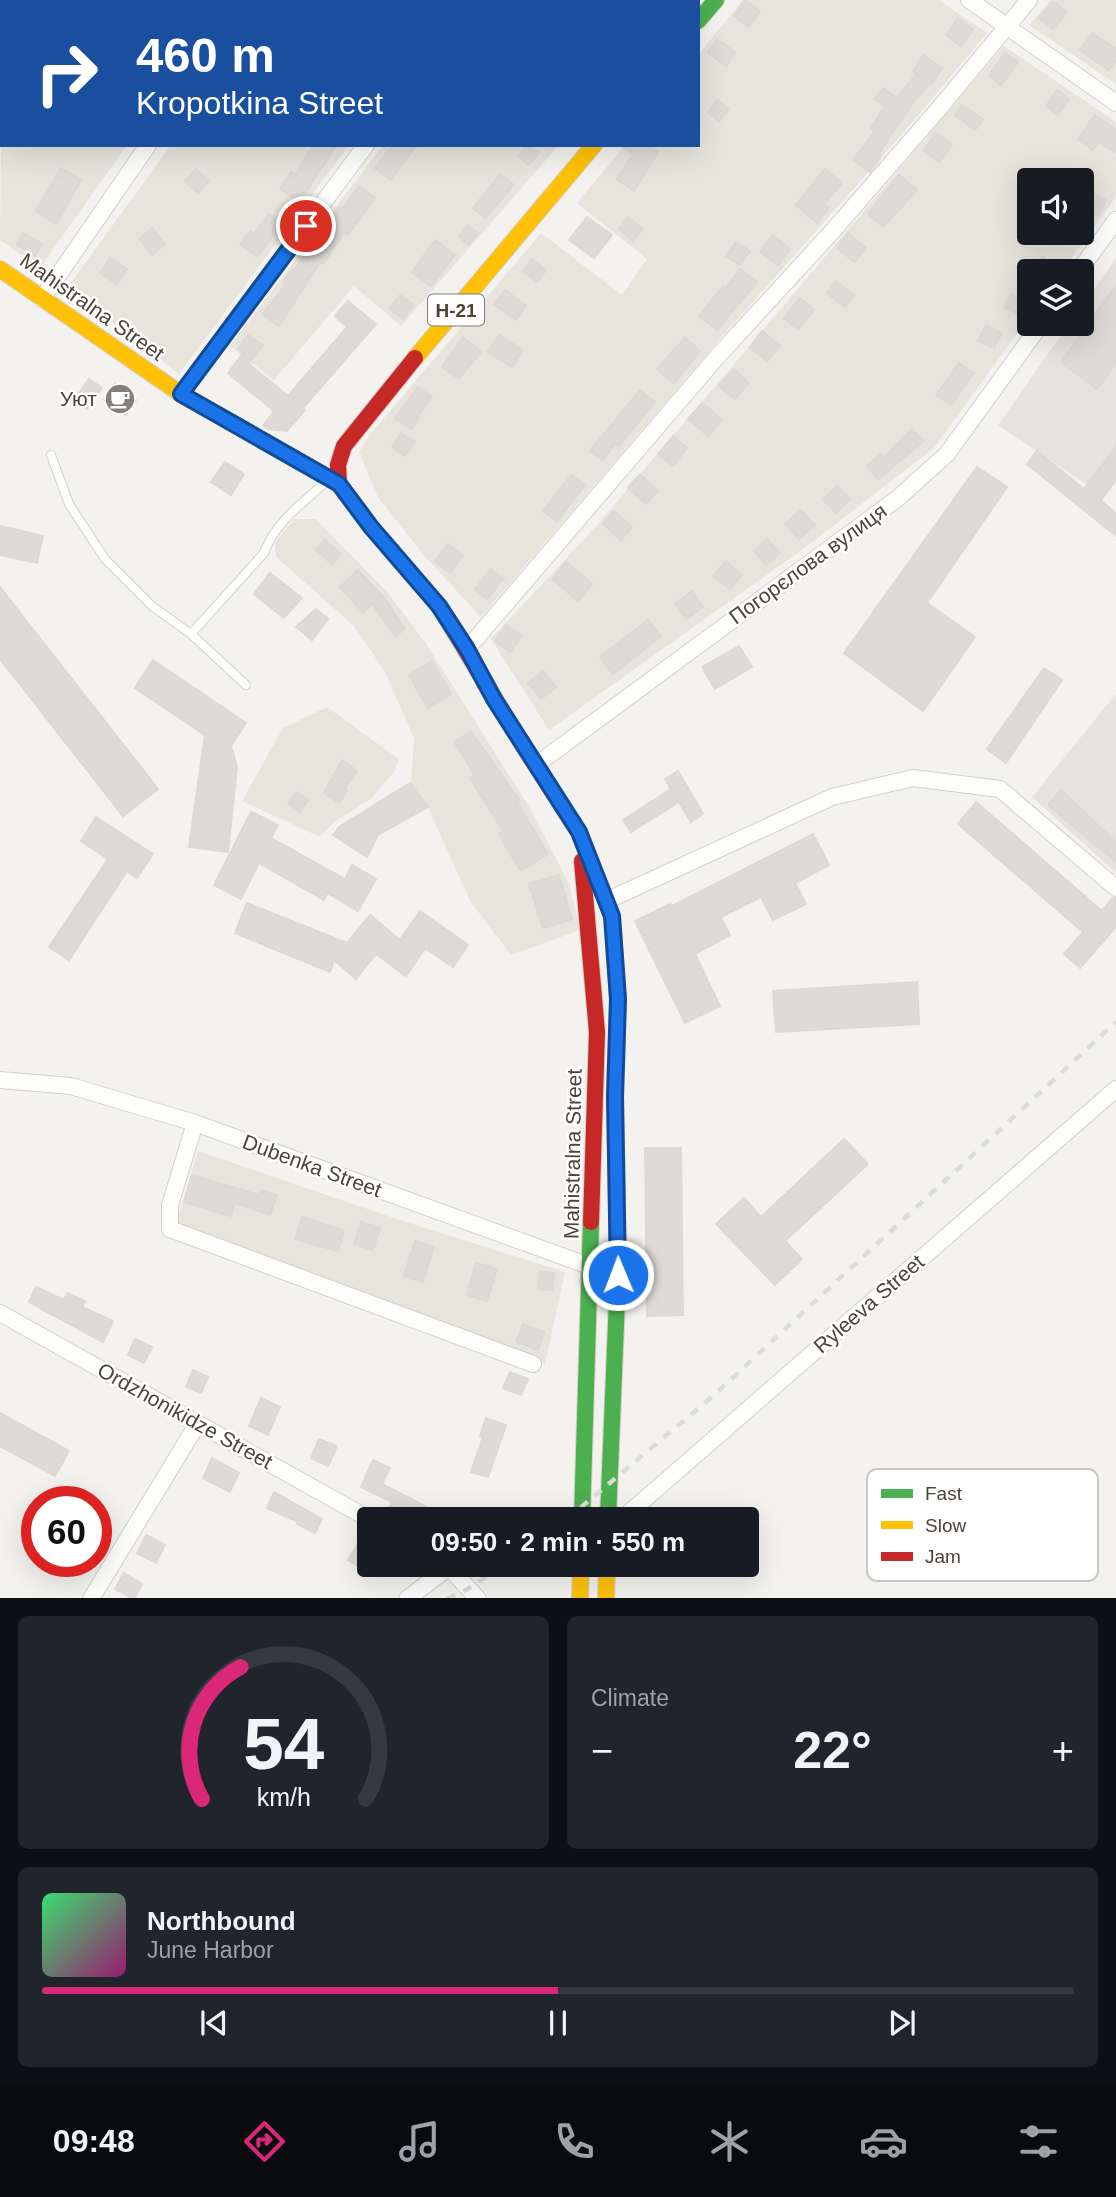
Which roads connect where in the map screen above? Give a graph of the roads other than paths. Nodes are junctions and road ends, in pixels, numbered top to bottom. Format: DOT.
graph roads {
  1 [pos="716,0"];
  2 [pos="969,0"];
  3 [pos="1029,0"];
  4 [pos="700,19"];
  5 [pos="1006,26"];
  6 [pos="1116,103"];
  7 [pos="147,147"];
  8 [pos="365,147"];
  9 [pos="592,147"];
  10 [pos="1116,220"];
  11 [pos="1088,259"];
  12 [pos="0,269"];
  13 [pos="42,299"];
  14 [pos="1032,336"];
  15 [pos="181,394"];
  16 [pos="51,455"];
  17 [pos="334,482"];
  18 [pos="191,634"];
  19 [pos="467,649"];
  20 [pos="246,685"];
  21 [pos="536,765"];
  22 [pos="579,832"];
  23 [pos="1116,888"];
  24 [pos="606,901"];
  25 [pos="0,1080"];
  26 [pos="1116,1089"];
  27 [pos="195,1123"];
  28 [pos="592,1267"];
  29 [pos="618,1275"];
  30 [pos="0,1313"];
  31 [pos="533,1364"];
  32 [pos="198,1423"];
  33 [pos="582,1507"];
  34 [pos="608,1507"];
  35 [pos="636,1507"];
  36 [pos="357,1512"];
  37 [pos="433,1577"];
  38 [pos="458,1577"];
  39 [pos="581,1577"];
  40 [pos="607,1577"];
  41 [pos="91,1598"];
  42 [pos="407,1598"];
  43 [pos="478,1598"];
  44 [pos="580,1598"];
  45 [pos="606,1598"];
  1 -- 4 [label="main road"];
  2 -- 5 [label="street"];
  3 -- 5 [label="street"];
  5 -- 6 [label="street"];
  5 -- 19 [label="street"];
  7 -- 13 [label="street"];
  8 -- 15 [label="street"];
  9 -- 17 [label="main road, Н-21"];
  10 -- 11 [label="street"];
  12 -- 13 [label="main road, Mahistralna Street"];
  13 -- 15 [label="main road, Mahistralna Street"];
  14 -- 21 [label="street, Погорєлова вулиця"];
  15 -- 17 [label="main road, Mahistralna Street"];
  16 -- 18 [label="lane"];
  17 -- 18 [label="lane"];
  17 -- 19 [label="main road, Mahistralna Street"];
  18 -- 20 [label="lane"];
  19 -- 21 [label="main road, Mahistralna Street"];
  21 -- 22 [label="main road, Mahistralna Street"];
  22 -- 24 [label="main road, Mahistralna Street"];
  22 -- 28 [label="main road, Mahistralna Street"];
  23 -- 24 [label="street"];
  24 -- 29 [label="main road, Mahistralna Street"];
  25 -- 27 [label="street, Dubenka Street"];
  26 -- 35 [label="street, Ryleeva Street"];
  27 -- 28 [label="street, Dubenka Street"];
  27 -- 31 [label="street"];
  28 -- 29 [label="street, Dubenka Street"];
  28 -- 33 [label="main road, Mahistralna Street"];
  29 -- 34 [label="main road, Mahistralna Street"];
  30 -- 32 [label="street, Ordzhonikidze Street"];
  32 -- 36 [label="street, Ordzhonikidze Street"];
  32 -- 41 [label="street"];
  37 -- 42 [label="street"];
  38 -- 43 [label="street"];
  39 -- 44 [label="main road"];
  40 -- 45 [label="main road"];
}
